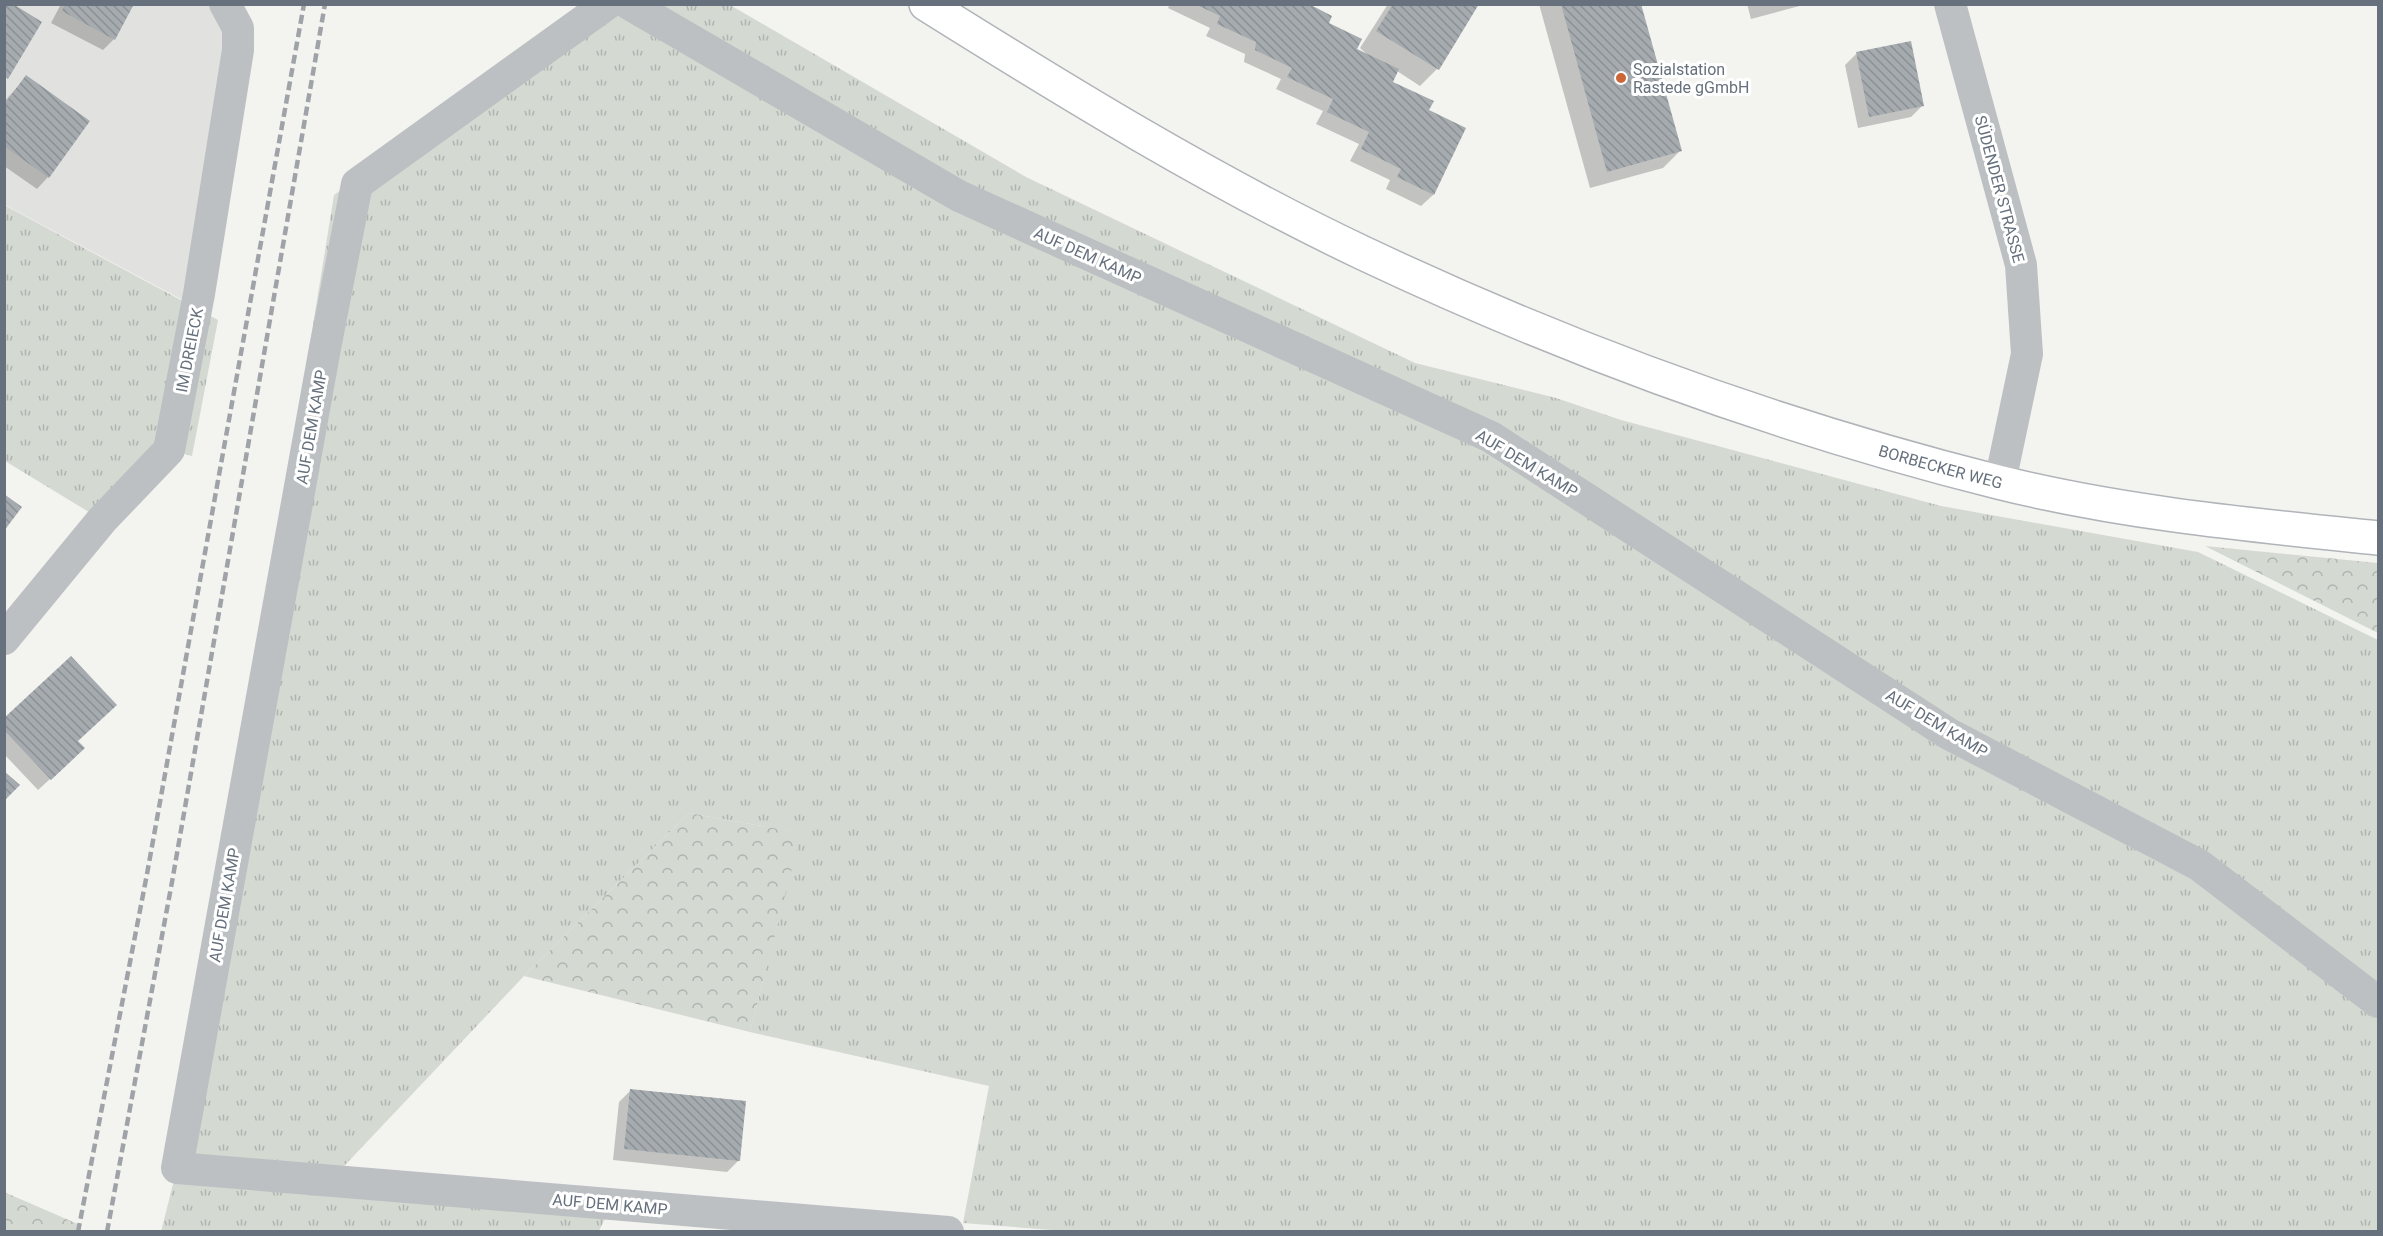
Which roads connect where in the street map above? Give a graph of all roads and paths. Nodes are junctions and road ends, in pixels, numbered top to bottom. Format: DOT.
graph roads {
  1 [pos="225,4"];
  2 [pos="607,4"];
  3 [pos="629,4"];
  4 [pos="926,4"];
  5 [pos="1950,4"];
  6 [pos="2000,482"];
  7 [pos="2379,538"];
  8 [pos="4,639"];
  9 [pos="2379,1002"];
  10 [pos="948,1232"];
  1 -- 8 [label="street, IM DREIECK"];
  2 -- 10 [label="street, AUF DEM KAMP"];
  3 -- 9 [label="street, AUF DEM KAMP"];
  4 -- 6 [label="street, BORBECKER WEG"];
  5 -- 6 [label="street, SÜDENDER STRASSE"];
  6 -- 7 [label="street, BORBECKER WEG"];
}
